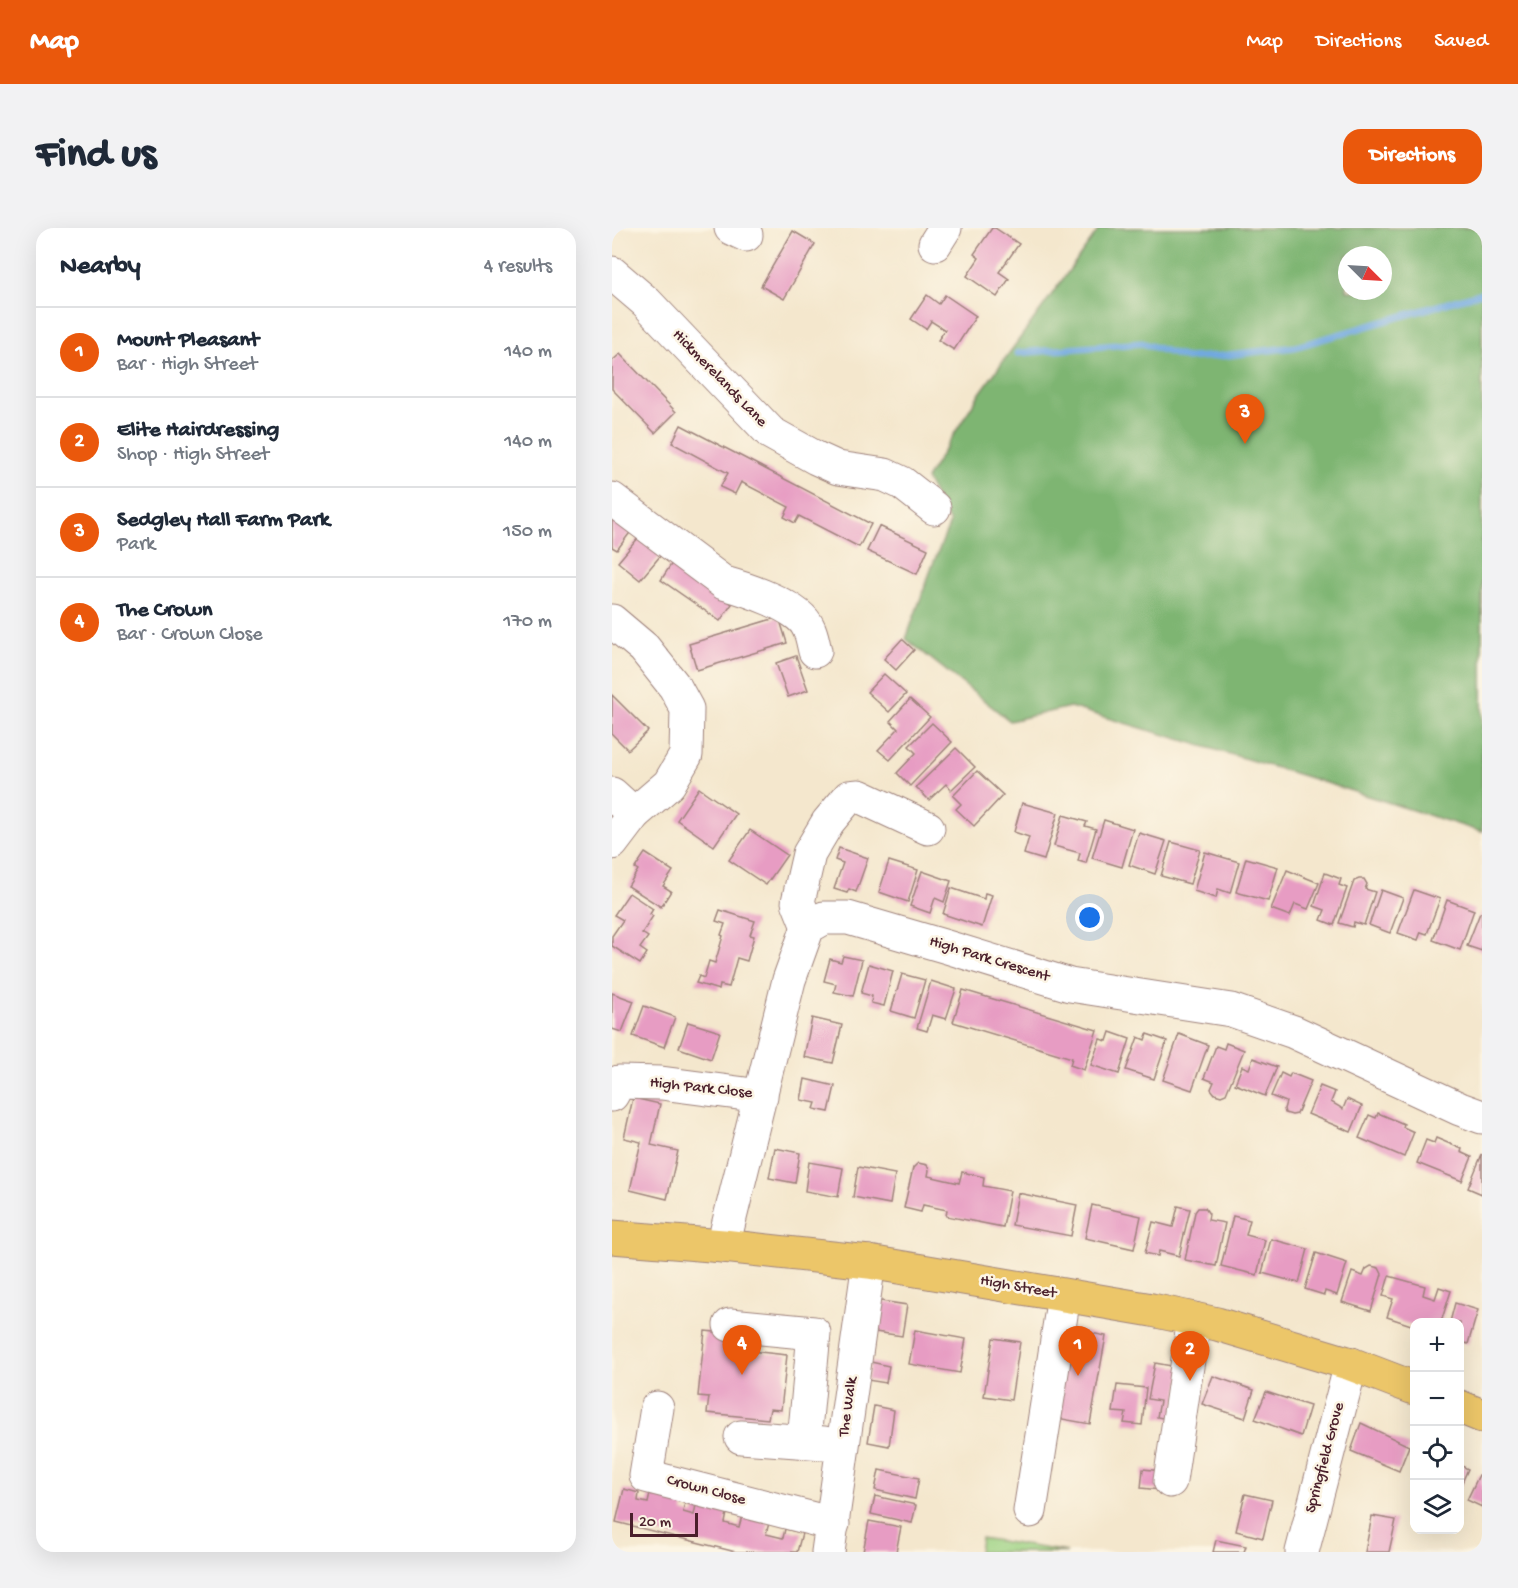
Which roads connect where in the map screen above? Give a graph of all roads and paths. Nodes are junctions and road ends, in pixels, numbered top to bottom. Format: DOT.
graph roads {
  1 [pos="612,273"];
  2 [pos="612,500"];
  3 [pos="934,508"];
  4 [pos="612,621"];
  5 [pos="815,651"];
  6 [pos="623,804"];
  7 [pos="928,828"];
  8 [pos="612,843"];
  9 [pos="808,927"];
  10 [pos="612,1095"];
  11 [pos="761,1096"];
  12 [pos="1482,1117"];
  13 [pos="612,1238"];
  14 [pos="723,1246"];
  15 [pos="869,1262"];
  16 [pos="1064,1296"];
  17 [pos="1194,1319"];
  18 [pos="730,1325"];
  19 [pos="1351,1364"];
  20 [pos="1410,1386"];
  21 [pos="657,1408"];
  22 [pos="1464,1409"];
  23 [pos="1482,1416"];
  24 [pos="741,1437"];
  25 [pos="804,1441"];
  26 [pos="844,1444"];
  27 [pos="1170,1481"];
  28 [pos="1030,1511"];
  29 [pos="831,1538"];
  30 [pos="1302,1552"];
  1 -- 3 [label="street, Hickmerelands Lane"];
  2 -- 5 [label="street"];
  4 -- 6 [label="street"];
  6 -- 8 [label="street"];
  7 -- 9 [label="street"];
  9 -- 11 [label="street"];
  9 -- 12 [label="street, High Park Crescent"];
  10 -- 11 [label="street, High Park Close"];
  11 -- 14 [label="street"];
  13 -- 14 [label="main road, High Street"];
  14 -- 15 [label="main road, High Street"];
  15 -- 16 [label="main road, High Street"];
  15 -- 26 [label="street, The Walk"];
  16 -- 17 [label="main road, High Street"];
  16 -- 28 [label="street"];
  17 -- 19 [label="main road, High Street"];
  17 -- 27 [label="street"];
  18 -- 25 [label="street"];
  19 -- 20 [label="main road, High Street"];
  19 -- 30 [label="street, Springfield Grove"];
  21 -- 29 [label="street, Crown Close"];
  22 -- 23 [label="main road"];
  24 -- 25 [label="street"];
  25 -- 26 [label="street"];
  26 -- 29 [label="street, The Walk"];
}
